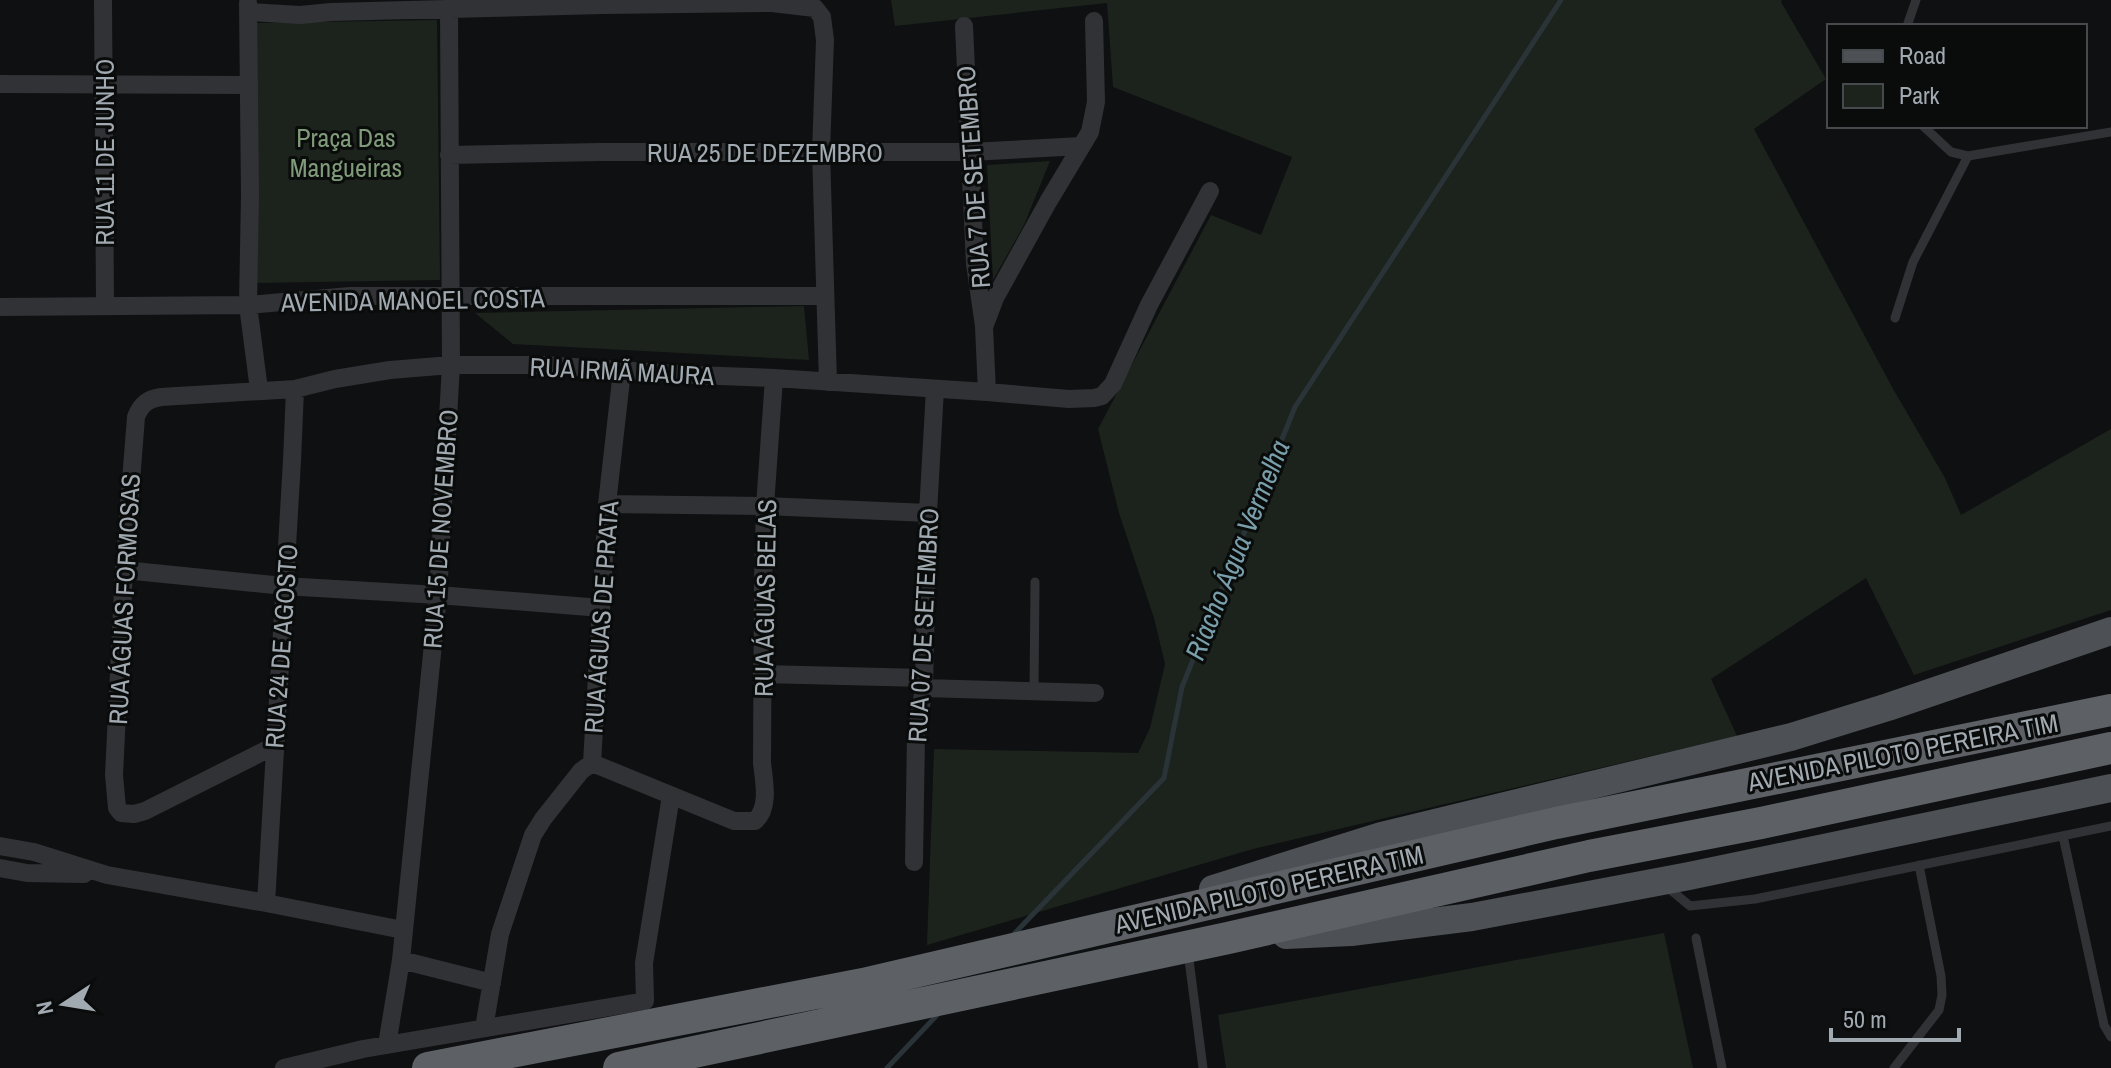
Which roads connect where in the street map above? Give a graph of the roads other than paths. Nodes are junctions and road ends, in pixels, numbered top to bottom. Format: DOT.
graph roads {
  1 [pos="103,0"];
  2 [pos="1916,0"];
  3 [pos="248,6"];
  4 [pos="279,7"];
  5 [pos="300,8"];
  6 [pos="449,10"];
  7 [pos="1094,21"];
  8 [pos="1908,24"];
  9 [pos="964,26"];
  10 [pos="104,83"];
  11 [pos="0,84"];
  12 [pos="248,85"];
  13 [pos="1925,128"];
  14 [pos="2111,132"];
  15 [pos="1081,146"];
  16 [pos="821,152"];
  17 [pos="970,152"];
  18 [pos="449,155"];
  19 [pos="1968,156"];
  20 [pos="1210,191"];
  21 [pos="825,296"];
  22 [pos="452,298"];
  23 [pos="105,304"];
  24 [pos="248,305"];
  25 [pos="0,307"];
  26 [pos="1895,318"];
  27 [pos="984,327"];
  28 [pos="451,365"];
  29 [pos="622,371"];
  30 [pos="774,378"];
  31 [pos="828,382"];
  32 [pos="295,389"];
  33 [pos="935,389"];
  34 [pos="259,390"];
  35 [pos="987,392"];
  36 [pos="152,399"];
  37 [pos="607,504"];
  38 [pos="765,506"];
  39 [pos="928,513"];
  40 [pos="124,570"];
  41 [pos="1035,582"];
  42 [pos="284,586"];
  43 [pos="438,595"];
  44 [pos="601,608"];
  45 [pos="2111,631"];
  46 [pos="762,674"];
  47 [pos="924,683"];
  48 [pos="1034,691"];
  49 [pos="1095,693"];
  50 [pos="2111,710"];
  51 [pos="274,746"];
  52 [pos="2111,748"];
  53 [pos="592,763"];
  54 [pos="2111,788"];
  55 [pos="671,796"];
  56 [pos="2111,826"];
  57 [pos="2063,836"];
  58 [pos="0,846"];
  59 [pos="914,862"];
  60 [pos="1919,865"];
  61 [pos="0,868"];
  62 [pos="107,875"];
  63 [pos="1660,881"];
  64 [pos="266,903"];
  65 [pos="403,930"];
  66 [pos="1091,930"];
  67 [pos="1228,938"];
  68 [pos="1696,938"];
  69 [pos="1188,947"];
  70 [pos="401,960"];
  71 [pos="492,983"];
  72 [pos="484,1028"];
  73 [pos="2111,1037"];
  74 [pos="387,1045"];
  75 [pos="284,1068"];
  76 [pos="428,1068"];
  77 [pos="619,1068"];
  78 [pos="1203,1068"];
  79 [pos="1722,1068"];
  80 [pos="1894,1068"];
  1 -- 10 [label="street, RUA 11 DE JUNHO"];
  2 -- 8 [label="lane"];
  3 -- 4 [label="street"];
  3 -- 12 [label="street"];
  4 -- 5 [label="street"];
  5 -- 6 [label="street"];
  6 -- 16 [label="street"];
  6 -- 18 [label="street, RUA 15 DE NOVEMBRO"];
  7 -- 15 [label="street"];
  9 -- 17 [label="street, RUA 7 DE SETEMBRO"];
  10 -- 11 [label="street"];
  10 -- 12 [label="street"];
  10 -- 23 [label="street, RUA 11 DE JUNHO"];
  12 -- 24 [label="street"];
  13 -- 19 [label="lane"];
  14 -- 19 [label="lane"];
  15 -- 17 [label="street, RUA 25 DE DEZEMBRO"];
  15 -- 27 [label="street"];
  16 -- 17 [label="street, RUA 25 DE DEZEMBRO"];
  16 -- 18 [label="street, RUA 25 DE DEZEMBRO"];
  16 -- 21 [label="street"];
  17 -- 27 [label="street, RUA 7 DE SETEMBRO"];
  18 -- 22 [label="street, RUA 15 DE NOVEMBRO"];
  19 -- 26 [label="lane"];
  20 -- 35 [label="street, RUA IRMÃ MAURA"];
  21 -- 22 [label="street, AVENIDA MANOEL COSTA"];
  21 -- 31 [label="street"];
  22 -- 24 [label="street, AVENIDA MANOEL COSTA"];
  22 -- 28 [label="street, RUA 15 DE NOVEMBRO"];
  23 -- 24 [label="street, AVENIDA MANOEL COSTA"];
  23 -- 25 [label="street, AVENIDA MANOEL COSTA"];
  24 -- 34 [label="street"];
  27 -- 35 [label="street, RUA 7 DE SETEMBRO"];
  28 -- 29 [label="street, RUA IRMÃ MAURA"];
  28 -- 32 [label="street, RUA IRMÃ MAURA"];
  28 -- 43 [label="street, RUA 15 DE NOVEMBRO"];
  29 -- 30 [label="street, RUA IRMÃ MAURA"];
  29 -- 37 [label="street, RUA ÁGUAS DE PRATA"];
  30 -- 31 [label="street, RUA IRMÃ MAURA"];
  30 -- 38 [label="street, RUA ÁGUAS BELAS"];
  31 -- 33 [label="street, RUA IRMÃ MAURA"];
  32 -- 34 [label="street, RUA IRMÃ MAURA"];
  32 -- 42 [label="street, RUA 24 DE AGOSTO"];
  33 -- 35 [label="street, RUA IRMÃ MAURA"];
  33 -- 39 [label="street, RUA 07 DE SETEMBRO"];
  34 -- 36 [label="street, RUA IRMÃ MAURA"];
  36 -- 40 [label="street, RUA ÁGUAS FORMOSAS"];
  37 -- 38 [label="street"];
  37 -- 44 [label="street, RUA ÁGUAS DE PRATA"];
  38 -- 39 [label="street"];
  38 -- 46 [label="street, RUA ÁGUAS BELAS"];
  39 -- 47 [label="street, RUA 07 DE SETEMBRO"];
  40 -- 42 [label="street"];
  40 -- 51 [label="street, RUA ÁGUAS FORMOSAS"];
  41 -- 48 [label="lane"];
  42 -- 43 [label="street"];
  42 -- 51 [label="street, RUA 24 DE AGOSTO"];
  43 -- 44 [label="street"];
  43 -- 65 [label="street, RUA 15 DE NOVEMBRO"];
  44 -- 53 [label="street, RUA ÁGUAS DE PRATA"];
  45 -- 66 [label="main road"];
  46 -- 47 [label="street"];
  46 -- 55 [label="street, RUA ÁGUAS BELAS"];
  47 -- 48 [label="street"];
  47 -- 59 [label="street, RUA 07 DE SETEMBRO"];
  48 -- 49 [label="street"];
  50 -- 66 [label="highway, AVENIDA PILOTO PEREIRA TIM"];
  51 -- 64 [label="street, RUA 24 DE AGOSTO"];
  52 -- 67 [label="highway, AVENIDA PILOTO PEREIRA TIM"];
  53 -- 55 [label="street"];
  53 -- 71 [label="street, RUA ÁGUAS DE PRATA"];
  54 -- 63 [label="main road"];
  55 -- 72 [label="street"];
  56 -- 57 [label="lane"];
  57 -- 60 [label="lane"];
  57 -- 73 [label="lane"];
  58 -- 62 [label="street"];
  60 -- 63 [label="lane"];
  60 -- 80 [label="lane"];
  61 -- 62 [label="street"];
  62 -- 64 [label="street"];
  63 -- 67 [label="main road"];
  64 -- 65 [label="street"];
  65 -- 70 [label="street, RUA 15 DE NOVEMBRO"];
  66 -- 76 [label="highway, AVENIDA PILOTO PEREIRA TIM"];
  67 -- 69 [label="highway, AVENIDA PILOTO PEREIRA TIM"];
  68 -- 79 [label="lane"];
  69 -- 77 [label="highway, AVENIDA PILOTO PEREIRA TIM"];
  69 -- 78 [label="lane"];
  70 -- 71 [label="street"];
  70 -- 74 [label="street, RUA 15 DE NOVEMBRO"];
  71 -- 72 [label="street, RUA ÁGUAS DE PRATA"];
  72 -- 74 [label="street"];
  74 -- 75 [label="street"];
}
